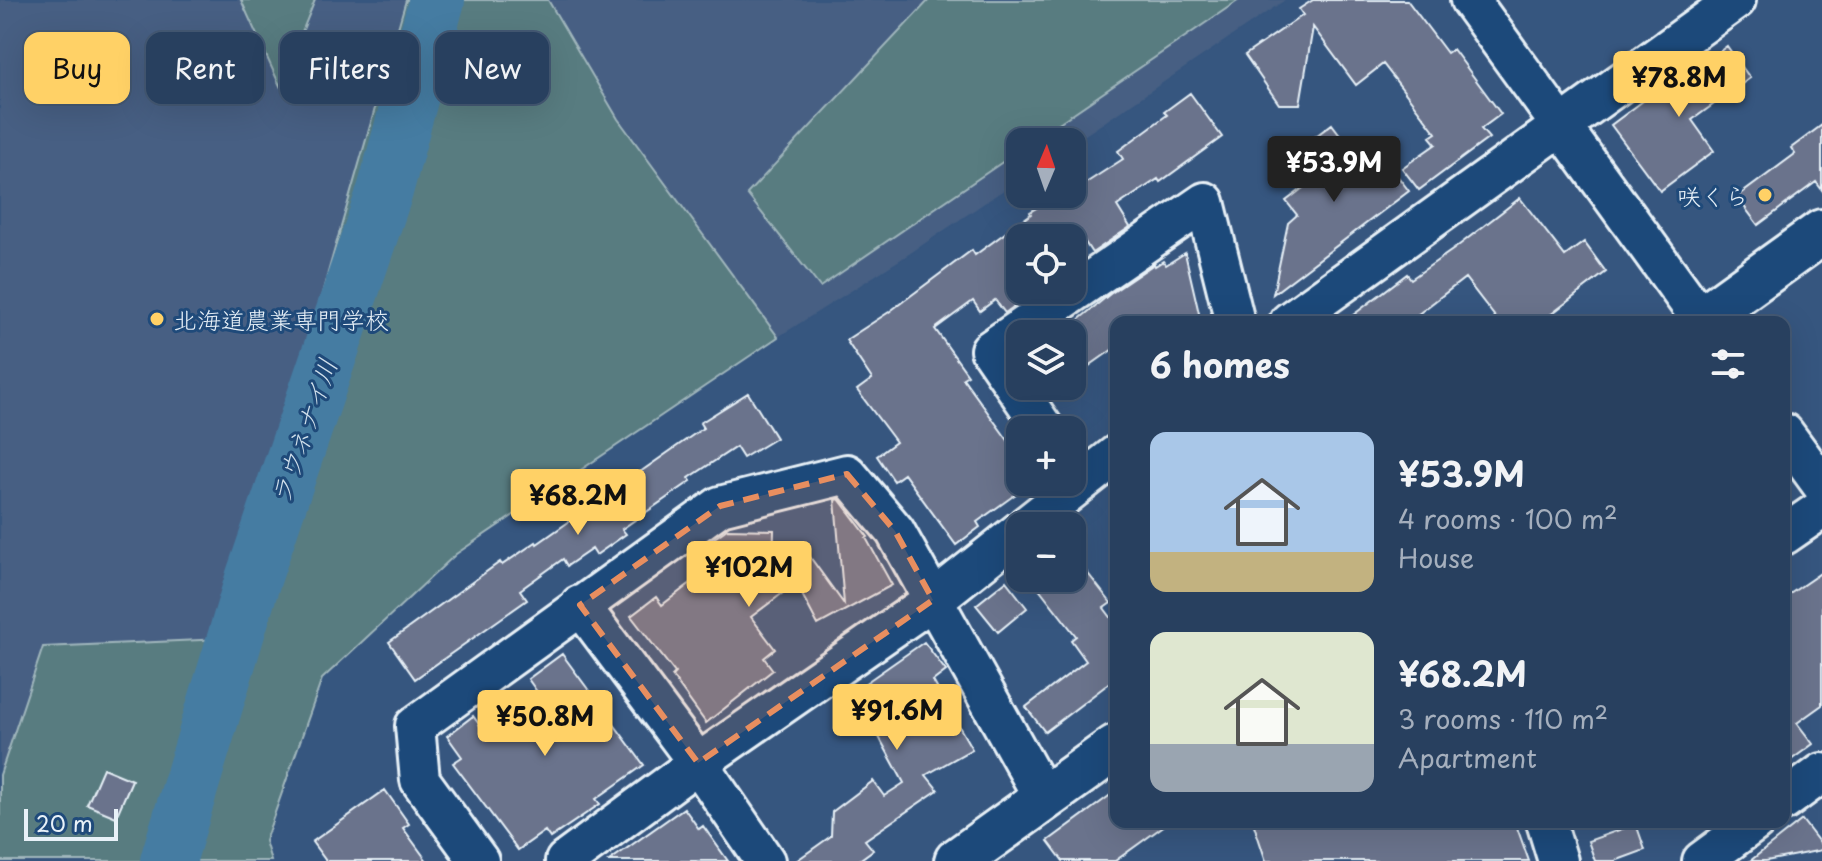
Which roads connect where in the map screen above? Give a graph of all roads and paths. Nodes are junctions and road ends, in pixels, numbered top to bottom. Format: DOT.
graph roads {
  1 [pos="1470,0"];
  2 [pos="1736,0"];
  3 [pos="1562,126"];
  4 [pos="1822,232"];
  5 [pos="1234,316"];
  6 [pos="1299,316"];
  7 [pos="1696,316"];
  8 [pos="1707,316"];
  9 [pos="1035,416"];
  10 [pos="1790,441"];
  11 [pos="1110,458"];
  12 [pos="1086,471"];
  13 [pos="1822,485"];
  14 [pos="1057,496"];
  15 [pos="1822,509"];
  16 [pos="1040,512"];
  17 [pos="1790,531"];
  18 [pos="1006,542"];
  19 [pos="933,600"];
  20 [pos="580,605"];
  21 [pos="1110,751"];
  22 [pos="698,763"];
  23 [pos="1822,773"];
  24 [pos="1790,797"];
  25 [pos="1044,799"];
  26 [pos="1548,828"];
  27 [pos="1747,828"];
  28 [pos="479,861"];
  29 [pos="565,861"];
  30 [pos="765,861"];
  31 [pos="957,861"];
  32 [pos="1558,861"];
  33 [pos="1702,861"];
  1 -- 3 [label="street"];
  2 -- 3 [label="street"];
  3 -- 6 [label="street"];
  3 -- 7 [label="street"];
  4 -- 8 [label="street"];
  5 -- 9 [label="street"];
  10 -- 13 [label="street"];
  11 -- 12 [label="street"];
  14 -- 16 [label="street"];
  15 -- 17 [label="street"];
  18 -- 19 [label="street"];
  19 -- 20 [label="street"];
  19 -- 22 [label="street"];
  19 -- 25 [label="street"];
  20 -- 22 [label="street"];
  20 -- 28 [label="street"];
  21 -- 25 [label="street"];
  22 -- 29 [label="street"];
  22 -- 30 [label="street"];
  23 -- 24 [label="street"];
  25 -- 31 [label="street"];
  26 -- 32 [label="street"];
  27 -- 33 [label="street"];
}
